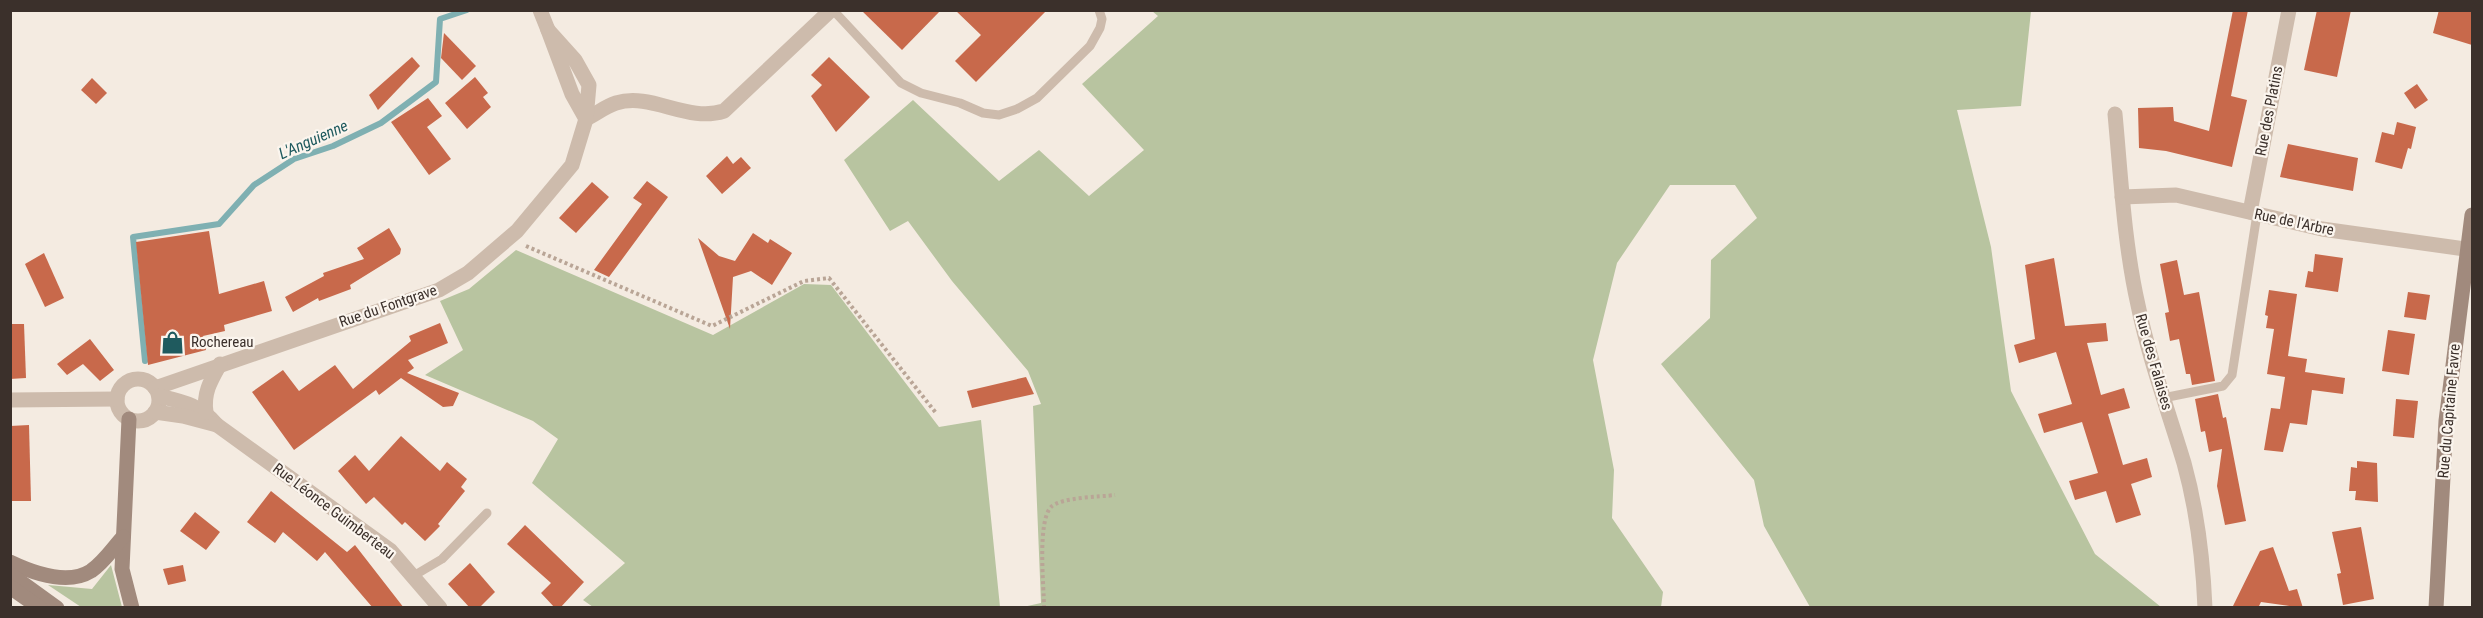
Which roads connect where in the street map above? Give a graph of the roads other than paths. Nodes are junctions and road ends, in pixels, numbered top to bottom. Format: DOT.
graph roads {
  1 [pos="540,10"];
  2 [pos="832,10"];
  3 [pos="1099,10"];
  4 [pos="2289,10"];
  5 [pos="2115,114"];
  6 [pos="586,119"];
  7 [pos="2122,196"];
  8 [pos="2253,213"];
  9 [pos="2472,215"];
  10 [pos="2470,250"];
  11 [pos="220,364"];
  12 [pos="157,392"];
  13 [pos="2163,398"];
  14 [pos="10,399"];
  15 [pos="117,399"];
  16 [pos="155,412"];
  17 [pos="206,412"];
  18 [pos="129,419"];
  19 [pos="217,425"];
  20 [pos="487,513"];
  21 [pos="123,537"];
  22 [pos="10,562"];
  23 [pos="10,574"];
  24 [pos="414,575"];
  25 [pos="10,587"];
  26 [pos="40,608"];
  27 [pos="57,608"];
  28 [pos="132,608"];
  29 [pos="440,608"];
  30 [pos="2205,608"];
  31 [pos="2436,608"];
  1 -- 6 [label="street, Rue du Fontgrave"];
  2 -- 3 [label="lane"];
  2 -- 6 [label="street"];
  4 -- 8 [label="street, Rue des Platins"];
  5 -- 7 [label="street, Rue des Falaises"];
  6 -- 11 [label="street, Rue du Fontgrave"];
  7 -- 8 [label="street, Rue de l'Arbre"];
  7 -- 13 [label="street, Rue des Falaises"];
  8 -- 10 [label="street, Rue de l'Arbre"];
  8 -- 13 [label="lane"];
  9 -- 10 [label="main road, Rue du Capitaine Favre"];
  10 -- 31 [label="main road, Rue du Capitaine Favre"];
  11 -- 12 [label="street, Rue du Fontgrave"];
  11 -- 17 [label="street"];
  12 -- 15 [label="street"];
  12 -- 16 [label="street"];
  12 -- 17 [label="street, Rue Léonce Guimberteau"];
  13 -- 30 [label="street, Rue des Falaises"];
  14 -- 15 [label="street"];
  15 -- 18 [label="street"];
  16 -- 18 [label="street"];
  16 -- 19 [label="street, Rue Léonce Guimberteau"];
  17 -- 19 [label="street, Rue Léonce Guimberteau"];
  18 -- 21 [label="main road"];
  19 -- 24 [label="street, Rue Léonce Guimberteau"];
  20 -- 24 [label="lane"];
  21 -- 22 [label="main road"];
  21 -- 28 [label="main road"];
  23 -- 27 [label="main road"];
  24 -- 29 [label="street, Rue Léonce Guimberteau"];
  25 -- 26 [label="main road"];
}
